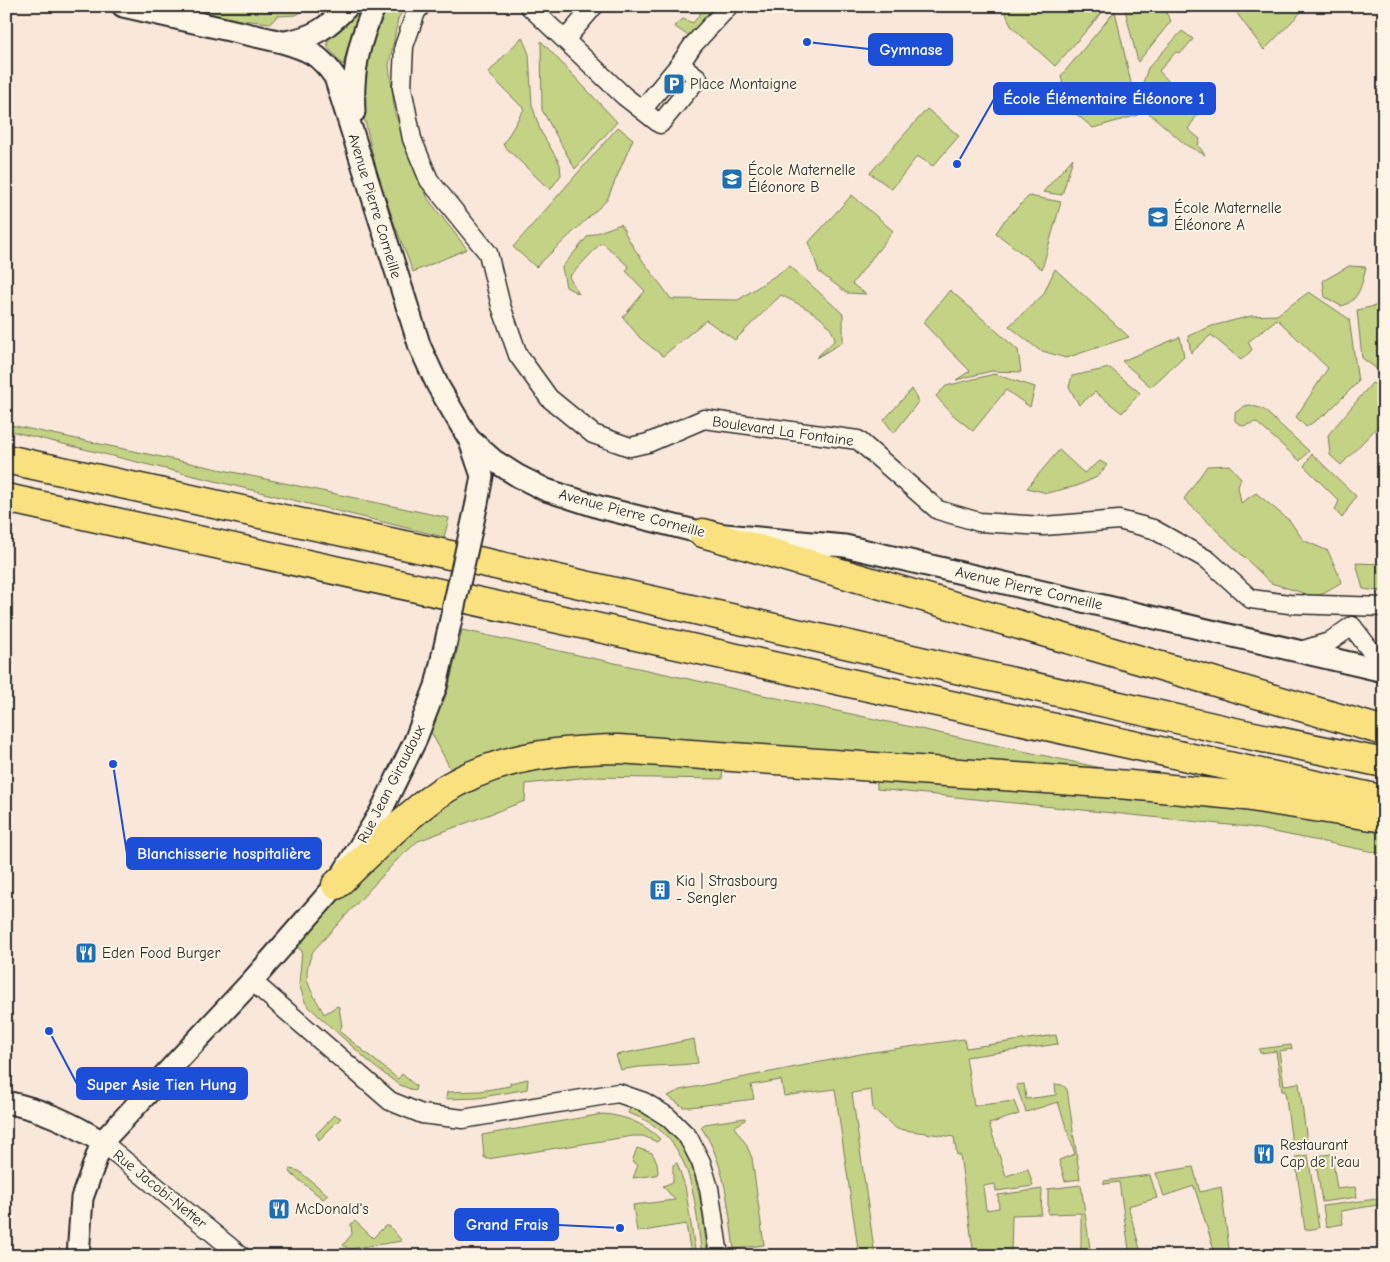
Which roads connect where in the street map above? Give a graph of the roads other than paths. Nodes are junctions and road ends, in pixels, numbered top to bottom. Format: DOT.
graph roads {
  1 [pos="123,6"];
  2 [pos="348,6"];
  3 [pos="375,6"];
  4 [pos="421,6"];
  5 [pos="529,6"];
  6 [pos="594,6"];
  7 [pos="729,6"];
  8 [pos="565,40"];
  9 [pos="282,42"];
  10 [pos="356,145"];
  11 [pos="469,439"];
  12 [pos="6,459"];
  13 [pos="6,498"];
  14 [pos="703,533"];
  15 [pos="1360,606"];
  16 [pos="1384,607"];
  17 [pos="1352,626"];
  18 [pos="1300,651"];
  19 [pos="1384,661"];
  20 [pos="1384,671"];
  21 [pos="1384,731"];
  22 [pos="1384,763"];
  23 [pos="1384,800"];
  24 [pos="1384,818"];
  25 [pos="336,885"];
  26 [pos="252,981"];
  27 [pos="6,1102"];
  28 [pos="102,1142"];
  29 [pos="78,1256"];
  30 [pos="241,1256"];
  31 [pos="719,1256"];
  1 -- 9 [label="street, Avenue Pierre Corneille"];
  2 -- 9 [label="street"];
  3 -- 10 [label="street"];
  4 -- 15 [label="street, Boulevard La Fontaine"];
  5 -- 8 [label="street"];
  6 -- 8 [label="street"];
  7 -- 8 [label="street"];
  9 -- 10 [label="street, Avenue Pierre Corneille"];
  10 -- 11 [label="street, Avenue Pierre Corneille"];
  11 -- 14 [label="street, Avenue Pierre Corneille"];
  11 -- 25 [label="street, Rue Jean Giraudoux, bridge"];
  12 -- 22 [label="highway"];
  13 -- 23 [label="highway"];
  14 -- 18 [label="street, Avenue Pierre Corneille"];
  14 -- 21 [label="highway"];
  15 -- 16 [label="street, Boulevard La Fontaine"];
  15 -- 17 [label="street"];
  17 -- 18 [label="street"];
  17 -- 19 [label="street"];
  18 -- 20 [label="street, Avenue Pierre Corneille"];
  24 -- 25 [label="highway"];
  25 -- 26 [label="street, Rue Jean Giraudoux"];
  26 -- 28 [label="street, Rue Jean Giraudoux"];
  26 -- 31 [label="street"];
  27 -- 28 [label="street"];
  28 -- 29 [label="street, Rue Jean Giraudoux"];
  28 -- 30 [label="street, Rue Jacobi-Netter"];
}
